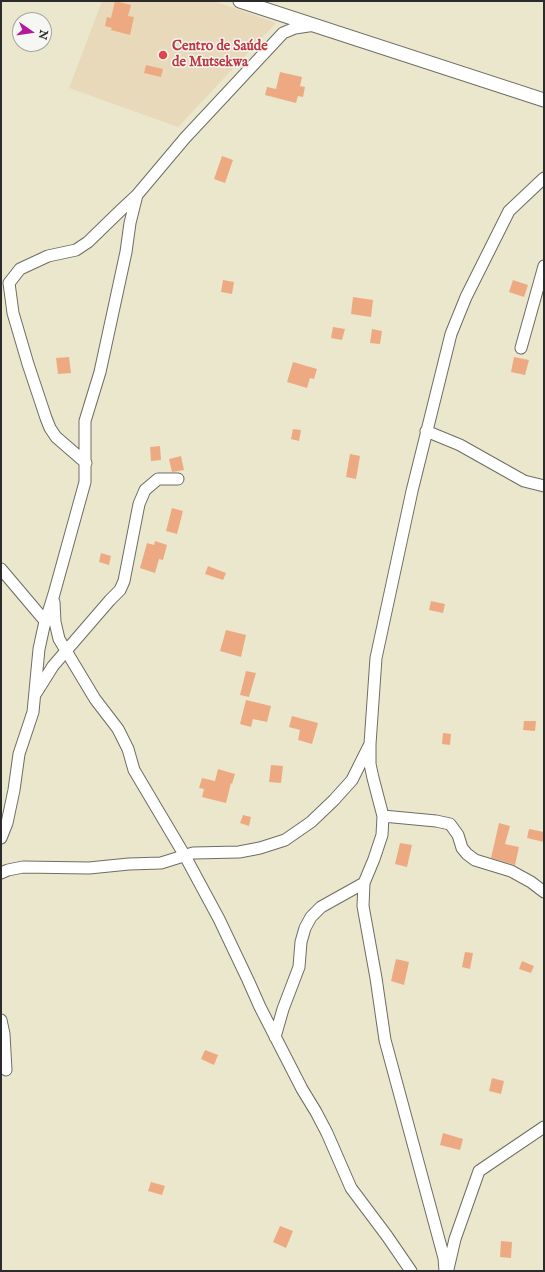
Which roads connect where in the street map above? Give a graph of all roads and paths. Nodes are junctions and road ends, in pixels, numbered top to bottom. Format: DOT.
graph roads {
  1 [pos="240,1"];
  2 [pos="272,8"];
  3 [pos="315,25"];
  4 [pos="283,33"];
  5 [pos="544,100"];
  6 [pos="544,178"];
  7 [pos="137,195"];
  8 [pos="544,266"];
  9 [pos="521,348"];
  10 [pos="426,431"];
  11 [pos="86,464"];
  12 [pos="178,479"];
  13 [pos="544,486"];
  14 [pos="1,569"];
  15 [pos="54,594"];
  16 [pos="45,621"];
  17 [pos="66,651"];
  18 [pos="35,695"];
  19 [pos="370,744"];
  20 [pos="383,816"];
  21 [pos="1,838"];
  22 [pos="184,856"];
  23 [pos="1,873"];
  24 [pos="364,883"];
  25 [pos="544,892"];
  26 [pos="1,1020"];
  27 [pos="275,1037"];
  28 [pos="6,1070"];
  29 [pos="544,1127"];
  30 [pos="411,1271"];
  31 [pos="446,1271"];
  1 -- 2 [label="street"];
  2 -- 3 [label="street"];
  2 -- 4 [label="street"];
  3 -- 4 [label="street"];
  3 -- 5 [label="street"];
  4 -- 7 [label="street"];
  6 -- 10 [label="street"];
  7 -- 11 [label="street"];
  7 -- 11 [label="street"];
  8 -- 9 [label="street"];
  10 -- 13 [label="street"];
  10 -- 19 [label="street"];
  11 -- 15 [label="street"];
  12 -- 17 [label="street"];
  14 -- 16 [label="street"];
  15 -- 16 [label="street"];
  15 -- 17 [label="street"];
  16 -- 18 [label="street"];
  17 -- 18 [label="street"];
  17 -- 22 [label="street"];
  18 -- 21 [label="street"];
  19 -- 20 [label="street"];
  19 -- 22 [label="street"];
  20 -- 24 [label="street"];
  20 -- 25 [label="street"];
  22 -- 23 [label="street"];
  22 -- 27 [label="street"];
  24 -- 27 [label="street"];
  24 -- 31 [label="street"];
  26 -- 28 [label="street"];
  27 -- 30 [label="street"];
  29 -- 31 [label="street"];
}
